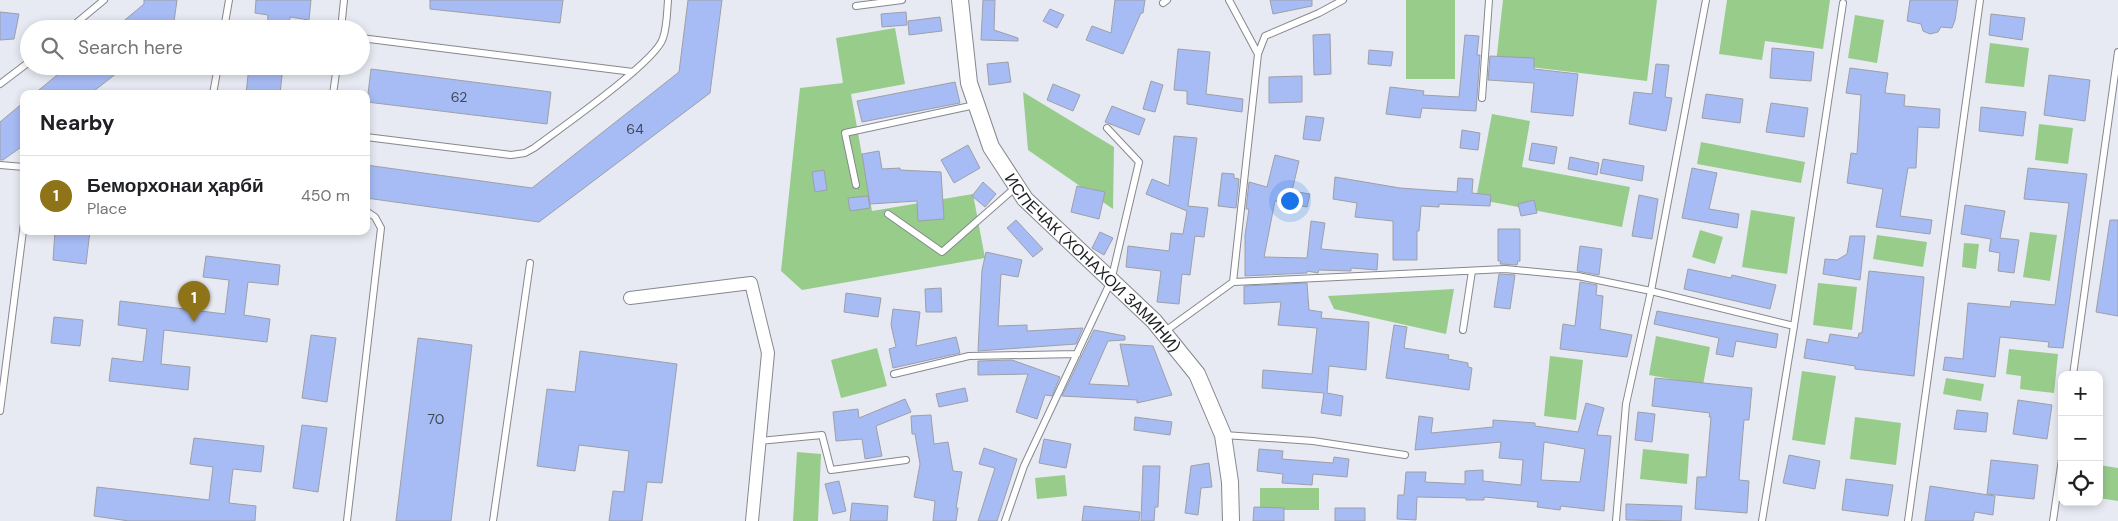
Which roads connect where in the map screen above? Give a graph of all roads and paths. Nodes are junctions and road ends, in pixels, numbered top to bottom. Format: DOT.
graph roads {
  1 [pos="104,0"];
  2 [pos="230,0"];
  3 [pos="344,0"];
  4 [pos="668,0"];
  5 [pos="902,0"];
  6 [pos="960,0"];
  7 [pos="1229,0"];
  8 [pos="1343,0"];
  9 [pos="1490,0"];
  10 [pos="1706,0"];
  11 [pos="1980,0"];
  12 [pos="1843,3"];
  13 [pos="856,6"];
  14 [pos="80,20"];
  15 [pos="226,20"];
  16 [pos="342,20"];
  17 [pos="370,39"];
  18 [pos="2118,52"];
  19 [pos="1258,54"];
  20 [pos="20,69"];
  21 [pos="633,72"];
  22 [pos="216,75"];
  23 [pos="336,75"];
  24 [pos="0,84"];
  25 [pos="214,90"];
  26 [pos="334,90"];
  27 [pos="1482,98"];
  28 [pos="976,105"];
  29 [pos="1107,128"];
  30 [pos="370,137"];
  31 [pos="0,165"];
  32 [pos="20,167"];
  33 [pos="856,185"];
  34 [pos="1017,186"];
  35 [pos="370,213"];
  36 [pos="888,214"];
  37 [pos="22,235"];
  38 [pos="530,263"];
  39 [pos="1472,271"];
  40 [pos="1111,281"];
  41 [pos="1233,282"];
  42 [pos="1651,291"];
  43 [pos="630,298"];
  44 [pos="1794,326"];
  45 [pos="1463,330"];
  46 [pos="1164,332"];
  47 [pos="1077,354"];
  48 [pos="2075,371"];
  49 [pos="894,374"];
  50 [pos="0,411"];
  51 [pos="1223,435"];
  52 [pos="760,442"];
  53 [pos="1405,455"];
  54 [pos="906,460"];
  55 [pos="2062,461"];
  56 [pos="348,521"];
  57 [pos="493,521"];
  58 [pos="752,521"];
  59 [pos="1005,521"];
  60 [pos="1231,521"];
  61 [pos="1616,521"];
  62 [pos="1762,521"];
  63 [pos="1908,521"];
  64 [pos="2053,521"];
  1 -- 14 [label="lane"];
  2 -- 15 [label="lane"];
  3 -- 16 [label="lane"];
  4 -- 21 [label="lane"];
  5 -- 13 [label="lane"];
  6 -- 28 [label="street, ИСПЕЧАК (ХОНАХОИ ЗАМИНИ)"];
  7 -- 19 [label="lane"];
  8 -- 19 [label="lane"];
  9 -- 27 [label="lane"];
  10 -- 42 [label="lane"];
  11 -- 63 [label="lane"];
  12 -- 44 [label="lane"];
  17 -- 21 [label="lane"];
  18 -- 48 [label="lane"];
  19 -- 41 [label="lane"];
  20 -- 24 [label="lane"];
  21 -- 30 [label="lane"];
  22 -- 25 [label="lane"];
  23 -- 26 [label="lane"];
  28 -- 33 [label="lane"];
  28 -- 34 [label="street, ИСПЕЧАК (ХОНАХОИ ЗАМИНИ)"];
  29 -- 40 [label="lane"];
  31 -- 32 [label="lane"];
  34 -- 36 [label="lane"];
  34 -- 40 [label="street, ИСПЕЧАК (ХОНАХОИ ЗАМИНИ)"];
  35 -- 56 [label="lane"];
  37 -- 50 [label="lane"];
  38 -- 57 [label="lane"];
  39 -- 41 [label="lane"];
  39 -- 42 [label="lane"];
  39 -- 45 [label="lane"];
  40 -- 46 [label="street, ИСПЕЧАК (ХОНАХОИ ЗАМИНИ)"];
  40 -- 47 [label="lane"];
  41 -- 46 [label="lane"];
  42 -- 44 [label="lane"];
  42 -- 61 [label="lane"];
  43 -- 52 [label="street"];
  44 -- 62 [label="lane"];
  46 -- 51 [label="street, ИСПЕЧАК (ХОНАХОИ ЗАМИНИ)"];
  47 -- 49 [label="lane"];
  47 -- 59 [label="lane"];
  51 -- 53 [label="lane"];
  51 -- 60 [label="street, ИСПЕЧАК (ХОНАХОИ ЗАМИНИ)"];
  52 -- 54 [label="lane"];
  52 -- 58 [label="street"];
  55 -- 64 [label="lane"];
}
